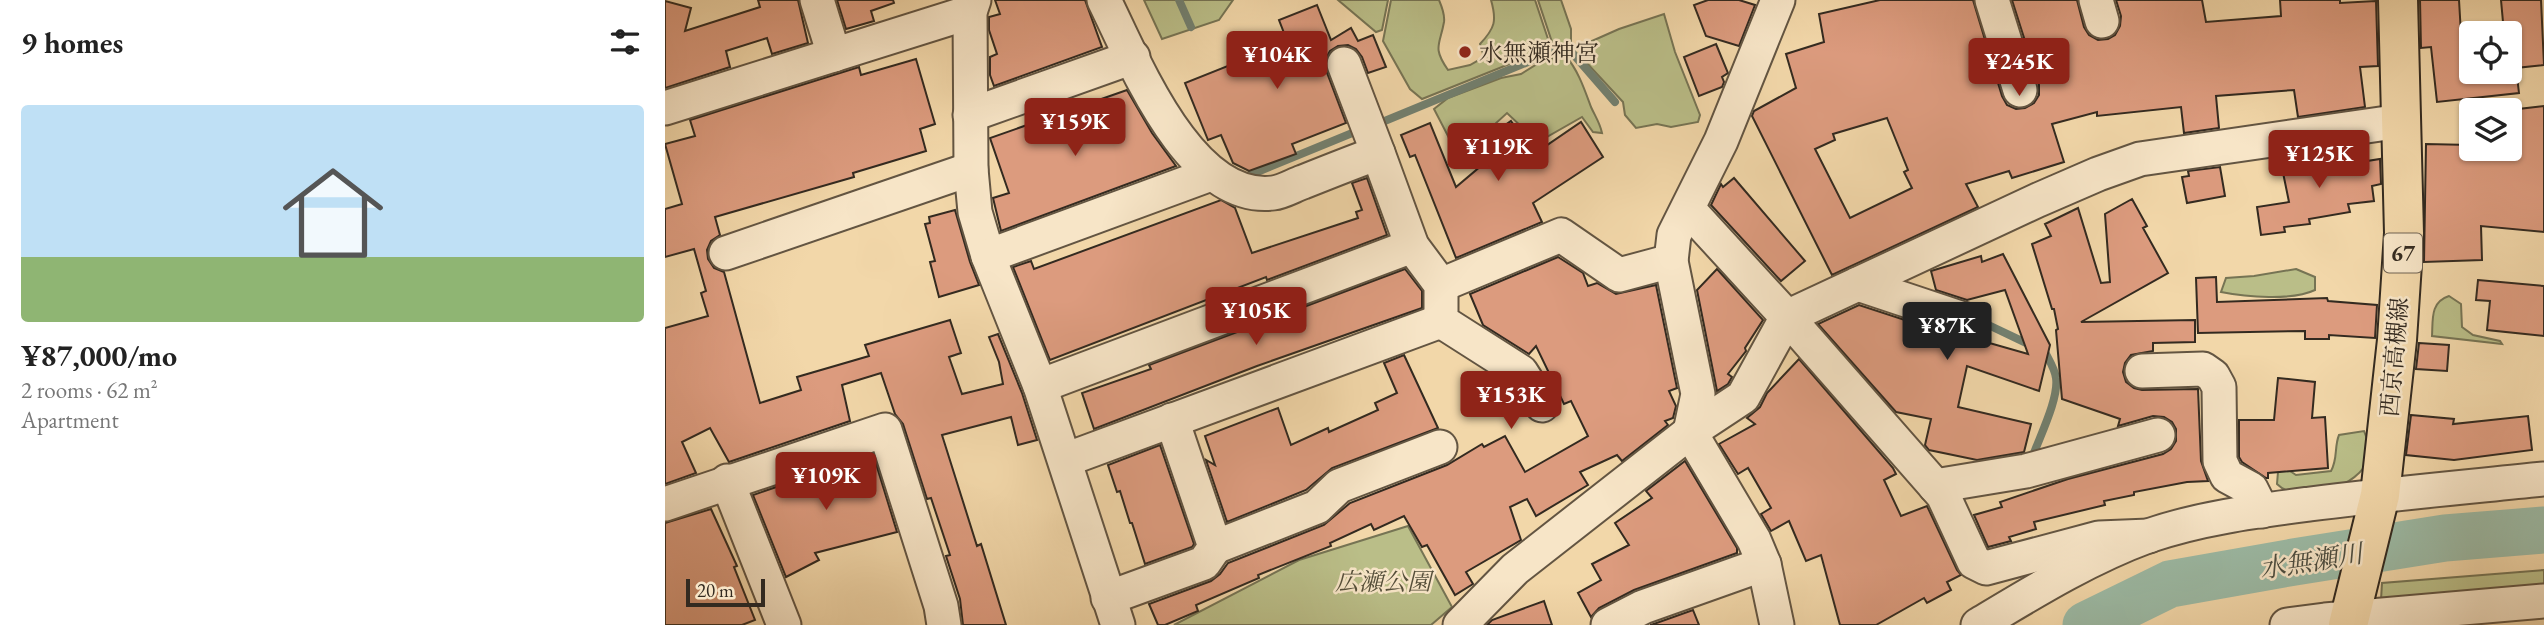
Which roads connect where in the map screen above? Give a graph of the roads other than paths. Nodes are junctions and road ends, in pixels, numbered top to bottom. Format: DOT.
graph roads {
  1 [pos="817,0"];
  2 [pos="1104,0"];
  3 [pos="1778,0"];
  4 [pos="1992,0"];
  5 [pos="2398,0"];
  6 [pos="972,6"];
  7 [pos="834,55"];
  8 [pos="1133,57"];
  9 [pos="1344,64"];
  10 [pos="2019,91"];
  11 [pos="665,108"];
  12 [pos="970,116"];
  13 [pos="2401,121"];
  14 [pos="1378,153"];
  15 [pos="971,169"];
  16 [pos="1211,174"];
  17 [pos="1688,209"];
  18 [pos="1412,246"];
  19 [pos="726,253"];
  20 [pos="988,256"];
  21 [pos="1671,261"];
  22 [pos="1858,284"];
  23 [pos="1441,285"];
  24 [pos="1787,317"];
  25 [pos="1441,321"];
  26 [pos="1972,322"];
  27 [pos="2142,371"];
  28 [pos="1040,386"];
  29 [pos="1542,405"];
  30 [pos="1172,420"];
  31 [pos="1689,432"];
  32 [pos="2158,435"];
  33 [pos="1440,447"];
  34 [pos="1065,460"];
  35 [pos="2544,479"];
  36 [pos="727,481"];
  37 [pos="1935,486"];
  38 [pos="2379,500"];
  39 [pos="665,504"];
  40 [pos="2262,510"];
  41 [pos="2149,536"];
  42 [pos="1215,547"];
  43 [pos="1764,564"];
  44 [pos="2544,601"];
  45 [pos="1113,611"];
  46 [pos="2351,614"];
  47 [pos="784,625"];
  48 [pos="944,625"];
  49 [pos="1459,625"];
  50 [pos="1608,625"];
  51 [pos="1777,625"];
  52 [pos="1978,625"];
  53 [pos="2287,625"];
  1 -- 7 [label="street"];
  2 -- 8 [label="street"];
  3 -- 17 [label="street"];
  4 -- 10 [label="street"];
  5 -- 13 [label="main road, 西京高槻線 / 67"];
  6 -- 7 [label="street"];
  6 -- 12 [label="street"];
  7 -- 11 [label="street"];
  8 -- 12 [label="street"];
  8 -- 16 [label="street"];
  9 -- 14 [label="street"];
  12 -- 15 [label="street"];
  13 -- 22 [label="street"];
  13 -- 38 [label="main road, 西京高槻線 / 67"];
  14 -- 16 [label="street"];
  14 -- 18 [label="street"];
  15 -- 19 [label="street"];
  15 -- 20 [label="street"];
  16 -- 20 [label="street"];
  17 -- 21 [label="street"];
  17 -- 24 [label="street"];
  18 -- 23 [label="street"];
  18 -- 28 [label="street"];
  20 -- 28 [label="street"];
  21 -- 23 [label="street"];
  21 -- 31 [label="street"];
  22 -- 24 [label="street"];
  22 -- 26 [label="street"];
  23 -- 25 [label="street"];
  24 -- 31 [label="street"];
  24 -- 37 [label="street"];
  25 -- 29 [label="street"];
  25 -- 30 [label="street"];
  27 -- 40 [label="street"];
  28 -- 34 [label="street"];
  30 -- 34 [label="street"];
  30 -- 42 [label="street"];
  31 -- 43 [label="street"];
  31 -- 49 [label="street"];
  32 -- 37 [label="street"];
  33 -- 42 [label="street"];
  34 -- 45 [label="street"];
  35 -- 38 [label="street"];
  36 -- 39 [label="street"];
  36 -- 47 [label="street"];
  36 -- 48 [label="street"];
  37 -- 41 [label="street"];
  38 -- 40 [label="street"];
  38 -- 46 [label="main road, 西京高槻線 / 67"];
  40 -- 41 [label="street"];
  41 -- 52 [label="street"];
  42 -- 45 [label="street"];
  43 -- 50 [label="street"];
  43 -- 51 [label="street"];
  44 -- 46 [label="street"];
  46 -- 53 [label="street"];
}
